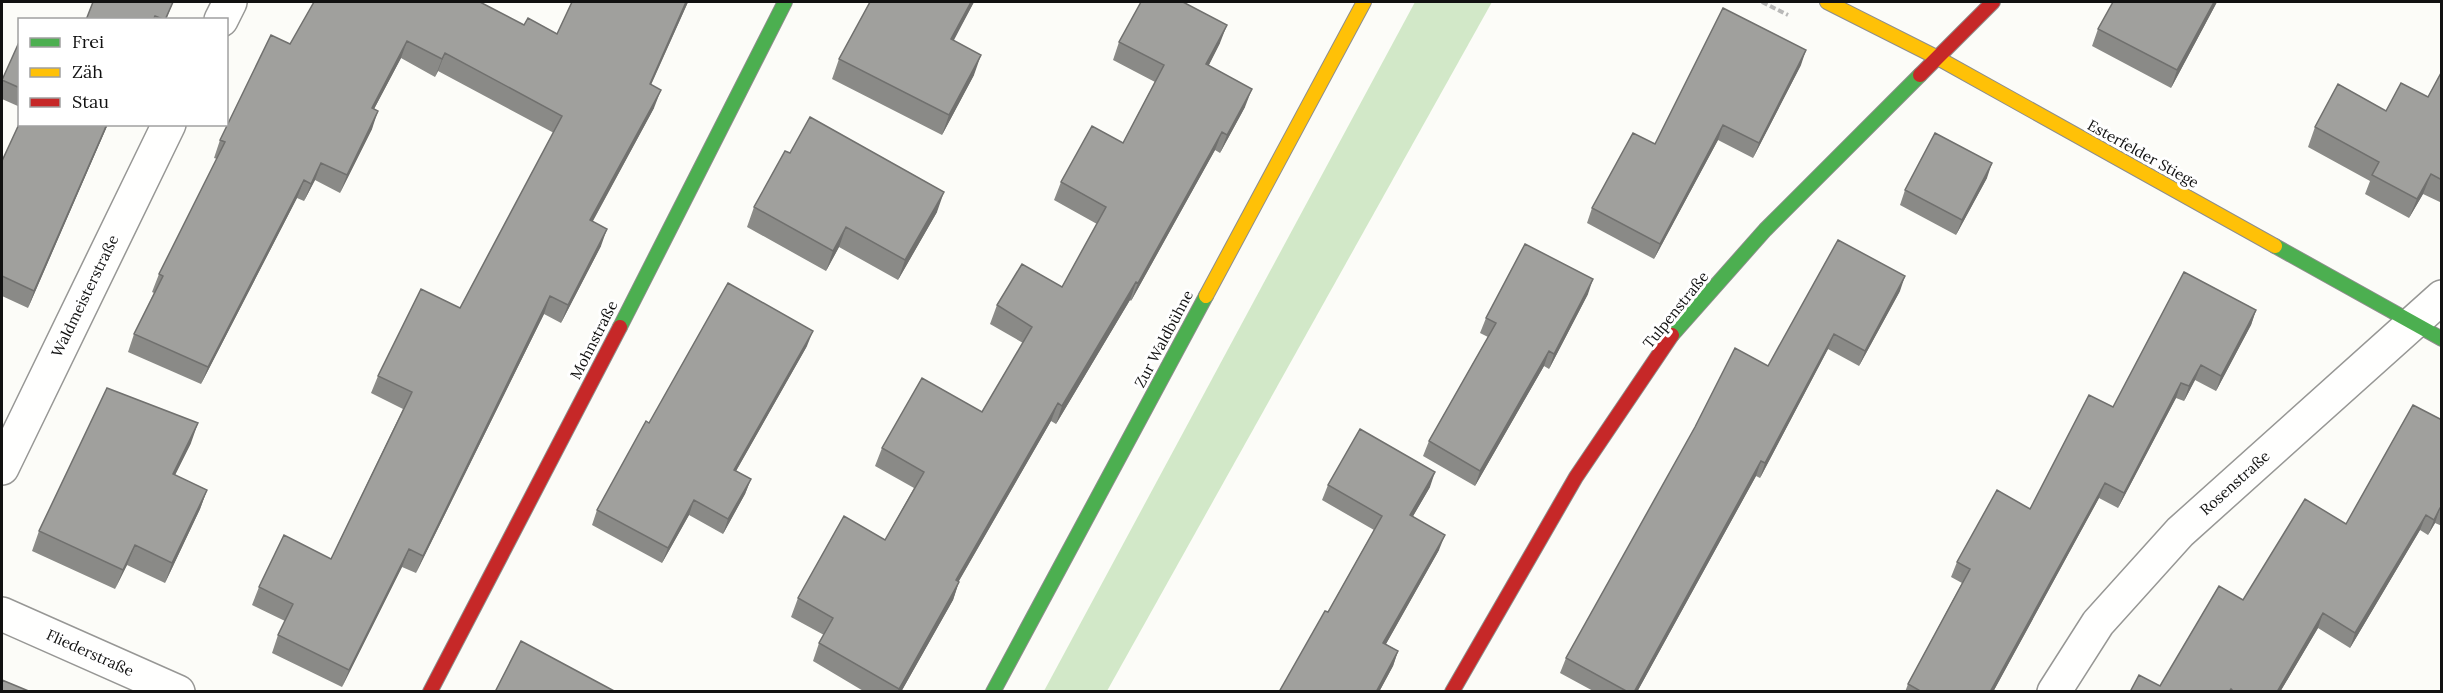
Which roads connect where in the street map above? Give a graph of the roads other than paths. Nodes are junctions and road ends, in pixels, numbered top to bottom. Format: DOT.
graph roads {
  1 [pos="230,2"];
  2 [pos="785,2"];
  3 [pos="1364,2"];
  4 [pos="1827,2"];
  5 [pos="1993,2"];
  6 [pos="222,18"];
  7 [pos="1936,57"];
  8 [pos="168,126"];
  9 [pos="2442,297"];
  10 [pos="2412,324"];
  11 [pos="2442,339"];
  12 [pos="2,468"];
  13 [pos="2,614"];
  14 [pos="178,692"];
  15 [pos="430,692"];
  16 [pos="993,692"];
  17 [pos="1452,692"];
  18 [pos="2054,692"];
  1 -- 6 [label="street"];
  2 -- 15 [label="street, Mohnstraße"];
  3 -- 16 [label="street, Zur Waldbühne"];
  4 -- 7 [label="street, Esterfelder Stiege"];
  5 -- 7 [label="street, Tulpenstraße"];
  7 -- 10 [label="street, Esterfelder Stiege"];
  7 -- 17 [label="street, Tulpenstraße"];
  8 -- 12 [label="street, Waldmeisterstraße"];
  9 -- 10 [label="street, Rosenstraße"];
  10 -- 11 [label="street, Esterfelder Stiege"];
  10 -- 18 [label="street, Rosenstraße"];
  13 -- 14 [label="street, Fliederstraße"];
}
